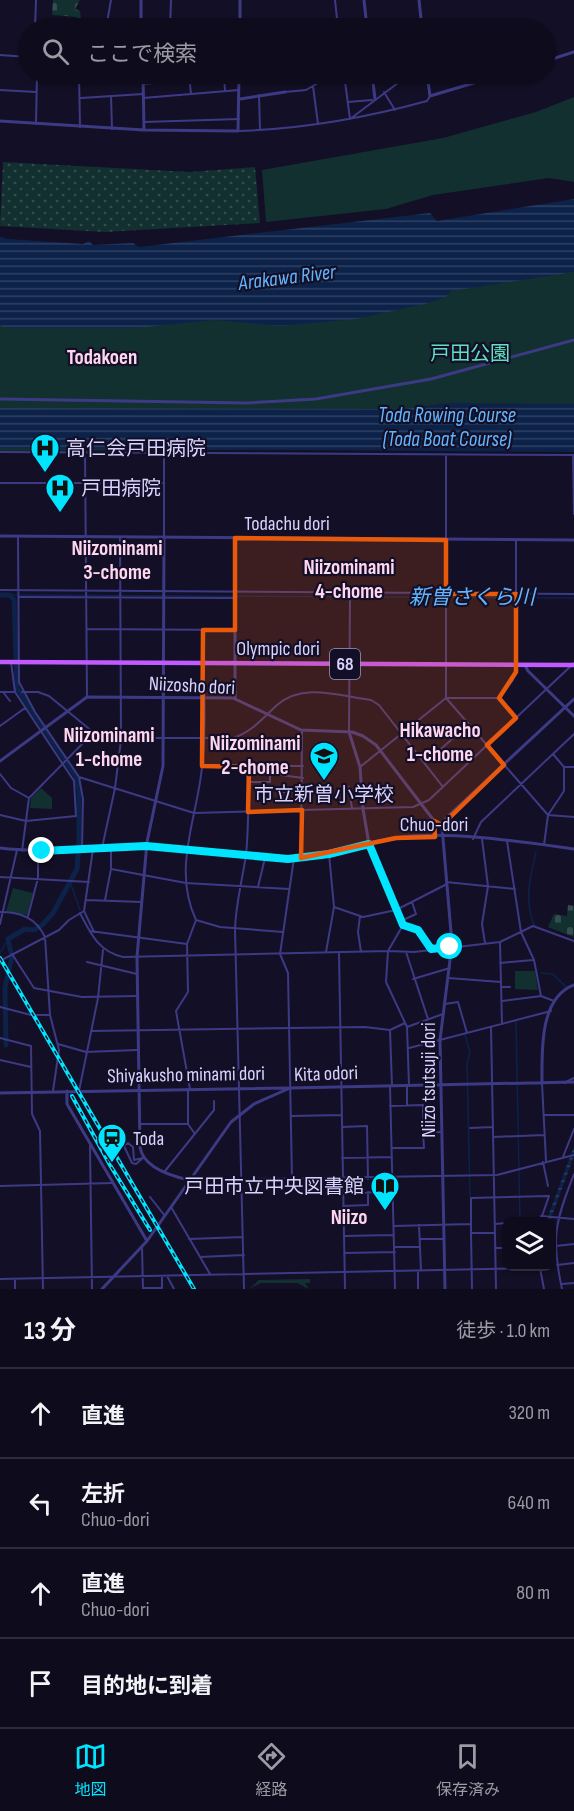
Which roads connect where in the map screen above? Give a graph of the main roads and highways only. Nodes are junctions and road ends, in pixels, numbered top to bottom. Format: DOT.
graph roads {
  1 [pos="0,662"];
  2 [pos="573,664"];
  1 -- 2 [label="main road, Olympic dori / 68"];
}
